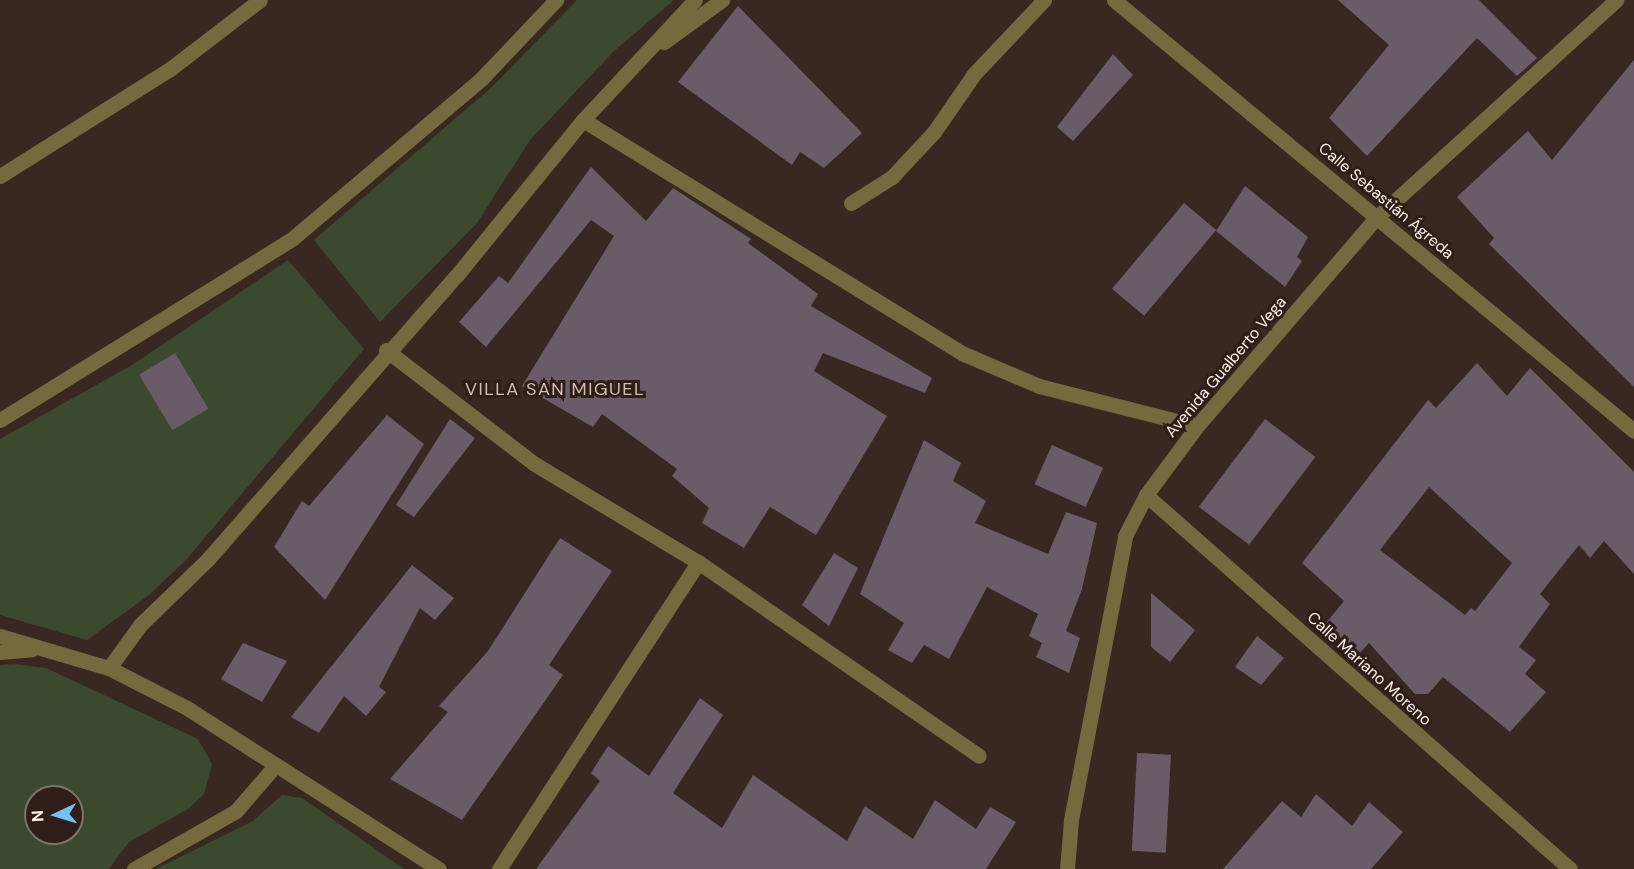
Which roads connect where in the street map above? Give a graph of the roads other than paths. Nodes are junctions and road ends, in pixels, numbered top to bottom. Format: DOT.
graph roads {
  1 [pos="260,0"];
  2 [pos="556,0"];
  3 [pos="695,0"];
  4 [pos="722,0"];
  5 [pos="1044,0"];
  6 [pos="1114,0"];
  7 [pos="1616,0"];
  8 [pos="629,67"];
  9 [pos="583,120"];
  10 [pos="0,176"];
  11 [pos="851,203"];
  12 [pos="1377,217"];
  13 [pos="386,350"];
  14 [pos="0,420"];
  15 [pos="1197,426"];
  16 [pos="1634,431"];
  17 [pos="1146,495"];
  18 [pos="698,562"];
  19 [pos="0,636"];
  20 [pos="38,648"];
  21 [pos="0,652"];
  22 [pos="109,668"];
  23 [pos="979,756"];
  24 [pos="273,768"];
  25 [pos="134,869"];
  26 [pos="439,869"];
  27 [pos="499,869"];
  28 [pos="1067,869"];
  29 [pos="1570,869"];
  1 -- 10 [label="street"];
  2 -- 14 [label="street"];
  3 -- 8 [label="street"];
  4 -- 8 [label="street"];
  5 -- 11 [label="street"];
  6 -- 12 [label="street, Calle Sebastián Ágreda"];
  7 -- 12 [label="street, Avenida Gualberto Vega"];
  8 -- 9 [label="street"];
  9 -- 13 [label="street"];
  9 -- 15 [label="street"];
  12 -- 15 [label="street, Avenida Gualberto Vega"];
  12 -- 16 [label="street, Calle Sebastián Ágreda"];
  13 -- 18 [label="street"];
  13 -- 22 [label="street"];
  15 -- 17 [label="street, Avenida Gualberto Vega"];
  17 -- 28 [label="street, Avenida Gualberto Vega"];
  17 -- 29 [label="street, Calle Mariano Moreno"];
  18 -- 23 [label="street"];
  18 -- 27 [label="street"];
  19 -- 20 [label="street"];
  20 -- 21 [label="street"];
  20 -- 22 [label="street"];
  22 -- 24 [label="street"];
  24 -- 25 [label="street"];
  24 -- 26 [label="street"];
}
